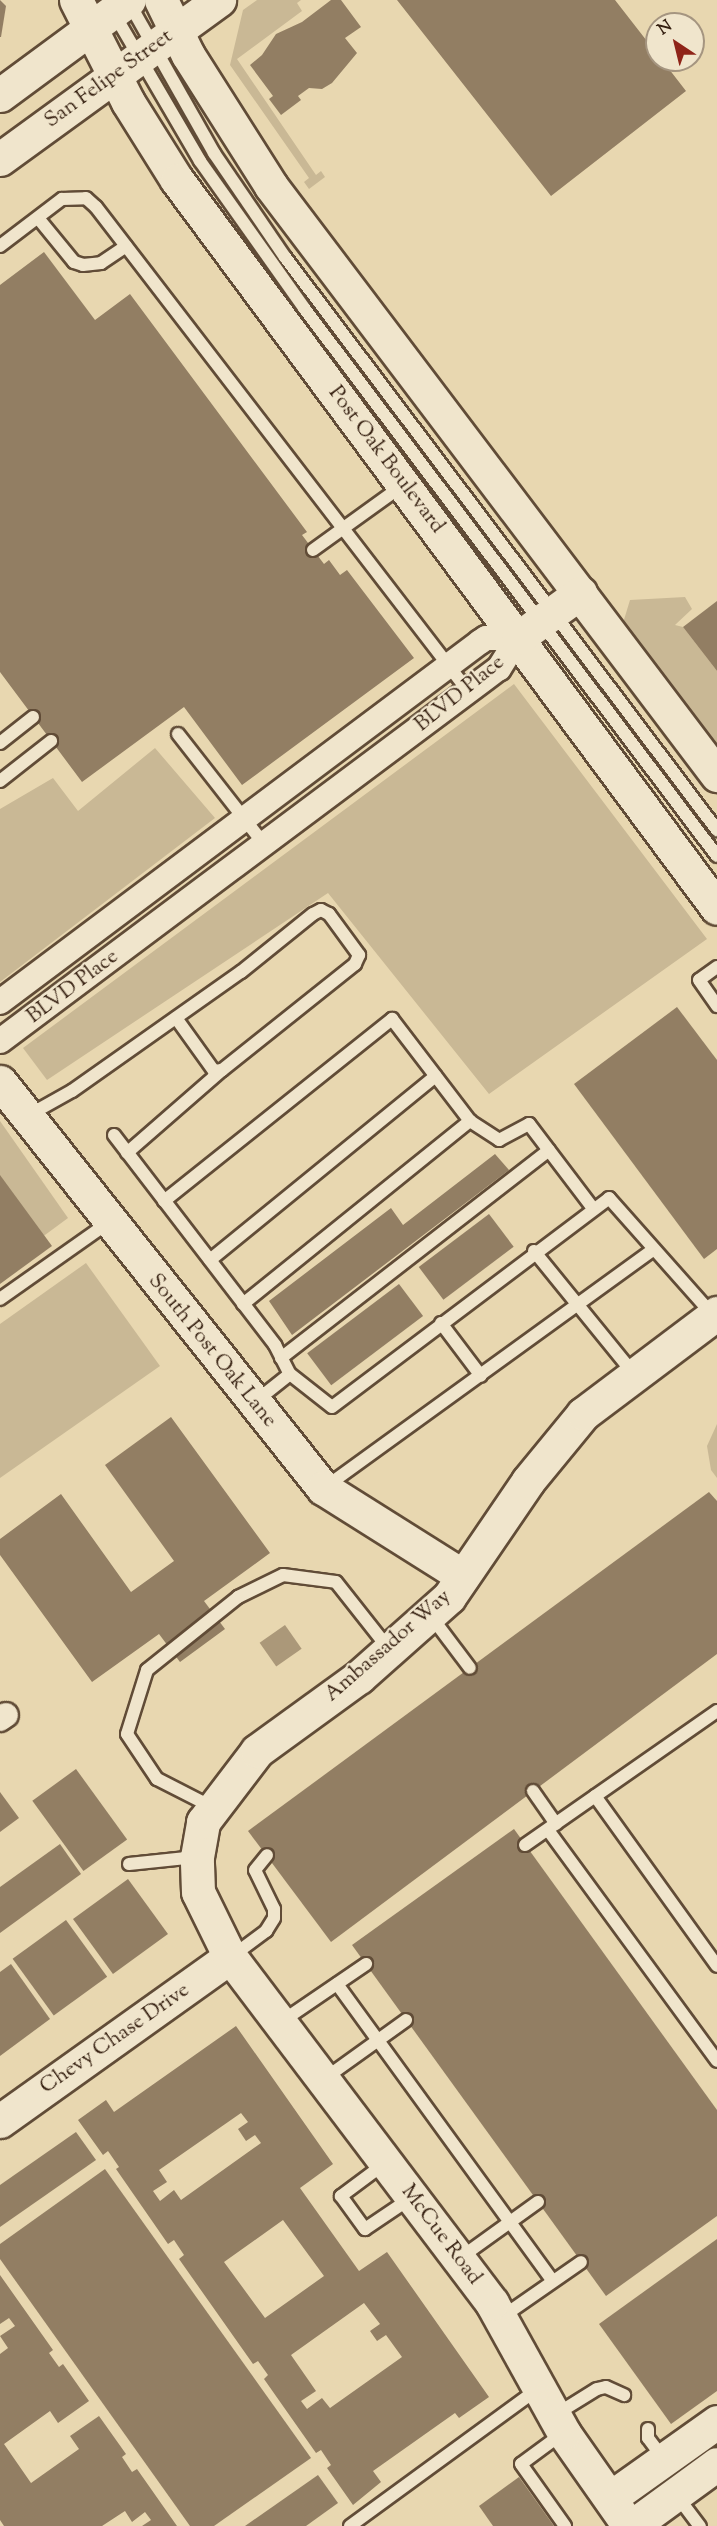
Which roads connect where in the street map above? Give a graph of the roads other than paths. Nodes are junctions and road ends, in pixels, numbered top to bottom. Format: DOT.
graph roads {
  1 [pos="161,0"];
  2 [pos="219,0"];
  3 [pos="110,6"];
  4 [pos="145,53"];
  5 [pos="0,95"];
  6 [pos="0,159"];
  7 [pos="38,218"];
  8 [pos="0,228"];
  9 [pos="4,243"];
  10 [pos="126,246"];
  11 [pos="404,484"];
  12 [pos="343,528"];
  13 [pos="313,550"];
  14 [pos="580,593"];
  15 [pos="538,624"];
  16 [pos="448,665"];
  17 [pos="468,691"];
  18 [pos="33,717"];
  19 [pos="178,734"];
  20 [pos="51,741"];
  21 [pos="0,743"];
  22 [pos="717,776"];
  23 [pos="0,781"];
  24 [pos="244,819"];
  25 [pos="717,830"];
  26 [pos="264,844"];
  27 [pos="717,856"];
  28 [pos="717,908"];
  29 [pos="717,967"];
  30 [pos="0,1002"];
  31 [pos="717,1006"];
  32 [pos="176,1018"];
  33 [pos="0,1041"];
  34 [pos="222,1070"];
  35 [pos="436,1076"];
  36 [pos="0,1082"];
  37 [pos="26,1117"];
  38 [pos="470,1121"];
  39 [pos="114,1135"];
  40 [pos="549,1150"];
  41 [pos="127,1153"];
  42 [pos="164,1201"];
  43 [pos="592,1207"];
  44 [pos="110,1222"];
  45 [pos="653,1250"];
  46 [pos="534,1251"];
  47 [pos="210,1260"];
  48 [pos="0,1299"];
  49 [pos="243,1304"];
  50 [pos="579,1307"];
  51 [pos="715,1314"];
  52 [pos="441,1323"];
  53 [pos="281,1358"];
  54 [pos="290,1374"];
  55 [pos="635,1375"];
  56 [pos="482,1376"];
  57 [pos="253,1404"];
  58 [pos="323,1488"];
  59 [pos="463,1576"];
  60 [pos="429,1614"];
  61 [pos="389,1650"];
  62 [pos="470,1668"];
  63 [pos="717,1711"];
  64 [pos="533,1791"];
  65 [pos="595,1796"];
  66 [pos="214,1808"];
  67 [pos="552,1827"];
  68 [pos="525,1845"];
  69 [pos="267,1855"];
  70 [pos="198,1857"];
  71 [pos="129,1864"];
  72 [pos="230,1958"];
  73 [pos="366,1964"];
  74 [pos="717,1966"];
  75 [pos="337,1984"];
  76 [pos="406,2020"];
  77 [pos="280,2023"];
  78 [pos="378,2040"];
  79 [pos="717,2061"];
  80 [pos="323,2080"];
  81 [pos="0,2121"];
  82 [pos="386,2163"];
  83 [pos="412,2197"];
  84 [pos="538,2202"];
  85 [pos="510,2222"];
  86 [pos="459,2259"];
  87 [pos="581,2262"];
  88 [pos="553,2281"];
  89 [pos="501,2318"];
  90 [pos="612,2404"];
  91 [pos="552,2412"];
  92 [pos="705,2430"];
  93 [pos="716,2465"];
  94 [pos="676,2494"];
  95 [pos="610,2499"];
  96 [pos="350,2526"];
  97 [pos="565,2526"];
  98 [pos="631,2526"];
  99 [pos="700,2526"];
  1 -- 4 [label="street, Post Oak Boulevard"];
  2 -- 4 [label="street, San Felipe Street"];
  3 -- 4 [label="street, Post Oak Boulevard"];
  3 -- 4 [label="lane"];
  3 -- 5 [label="street"];
  4 -- 6 [label="street, San Felipe Street"];
  4 -- 11 [label="street, Post Oak Boulevard"];
  4 -- 14 [label="street, Post Oak Boulevard"];
  4 -- 15 [label="lane"];
  4 -- 15 [label="lane"];
  7 -- 9 [label="lane"];
  7 -- 10 [label="lane"];
  7 -- 10 [label="lane"];
  8 -- 9 [label="lane"];
  10 -- 12 [label="lane"];
  11 -- 12 [label="lane"];
  11 -- 15 [label="street, Post Oak Boulevard"];
  12 -- 13 [label="lane"];
  12 -- 16 [label="lane"];
  14 -- 15 [label="street"];
  14 -- 22 [label="street, Post Oak Boulevard"];
  15 -- 16 [label="street, BLVD Place"];
  15 -- 17 [label="street, BLVD Place"];
  15 -- 25 [label="lane"];
  15 -- 27 [label="lane"];
  15 -- 28 [label="street, Post Oak Boulevard"];
  16 -- 17 [label="lane"];
  16 -- 24 [label="street, BLVD Place"];
  17 -- 26 [label="street, BLVD Place"];
  18 -- 21 [label="lane"];
  19 -- 24 [label="lane"];
  20 -- 23 [label="lane"];
  24 -- 26 [label="lane"];
  24 -- 30 [label="street, BLVD Place"];
  26 -- 33 [label="street, BLVD Place"];
  29 -- 31 [label="lane"];
  32 -- 34 [label="lane"];
  32 -- 34 [label="lane"];
  32 -- 37 [label="lane"];
  34 -- 41 [label="lane"];
  35 -- 38 [label="lane"];
  35 -- 42 [label="lane"];
  35 -- 47 [label="lane"];
  36 -- 37 [label="street, South Post Oak Lane"];
  37 -- 44 [label="street, South Post Oak Lane"];
  38 -- 40 [label="lane"];
  38 -- 49 [label="lane"];
  39 -- 41 [label="lane"];
  40 -- 43 [label="lane"];
  40 -- 53 [label="lane"];
  41 -- 42 [label="lane"];
  42 -- 47 [label="lane"];
  43 -- 45 [label="lane"];
  43 -- 46 [label="lane"];
  44 -- 48 [label="lane"];
  44 -- 57 [label="street, South Post Oak Lane"];
  45 -- 50 [label="lane"];
  45 -- 51 [label="lane"];
  46 -- 50 [label="lane"];
  46 -- 52 [label="lane"];
  47 -- 49 [label="lane"];
  49 -- 53 [label="lane"];
  50 -- 55 [label="lane"];
  50 -- 56 [label="lane"];
  51 -- 55 [label="street, Ambassador Way"];
  52 -- 54 [label="lane"];
  52 -- 56 [label="lane"];
  53 -- 54 [label="lane"];
  54 -- 57 [label="lane"];
  55 -- 59 [label="street, Ambassador Way"];
  56 -- 58 [label="lane"];
  57 -- 58 [label="street, South Post Oak Lane"];
  58 -- 59 [label="street, South Post Oak Lane"];
  59 -- 60 [label="street, Ambassador Way"];
  60 -- 61 [label="street, Ambassador Way"];
  60 -- 62 [label="lane"];
  61 -- 66 [label="street, Ambassador Way"];
  61 -- 66 [label="lane"];
  63 -- 65 [label="lane"];
  64 -- 67 [label="lane"];
  65 -- 67 [label="lane"];
  65 -- 74 [label="lane"];
  66 -- 70 [label="street, Ambassador Way"];
  67 -- 68 [label="lane"];
  67 -- 79 [label="lane"];
  69 -- 72 [label="lane"];
  70 -- 71 [label="lane"];
  70 -- 72 [label="street, Ambassador Way"];
  72 -- 77 [label="street, McCue Road"];
  72 -- 81 [label="street, Chevy Chase Drive"];
  73 -- 75 [label="lane"];
  75 -- 77 [label="lane"];
  75 -- 78 [label="lane"];
  76 -- 78 [label="lane"];
  77 -- 80 [label="street, McCue Road"];
  78 -- 80 [label="lane"];
  78 -- 85 [label="lane"];
  80 -- 82 [label="street, McCue Road"];
  82 -- 83 [label="street, McCue Road"];
  82 -- 83 [label="lane"];
  83 -- 86 [label="street, McCue Road"];
  84 -- 85 [label="lane"];
  85 -- 86 [label="lane"];
  85 -- 88 [label="lane"];
  86 -- 89 [label="street, McCue Road"];
  87 -- 88 [label="lane"];
  88 -- 89 [label="lane"];
  89 -- 91 [label="street, McCue Road"];
  90 -- 91 [label="lane"];
  91 -- 95 [label="street, McCue Road"];
  91 -- 96 [label="lane"];
  91 -- 97 [label="lane"];
  92 -- 93 [label="street"];
  92 -- 95 [label="street"];
  93 -- 94 [label="street"];
  94 -- 98 [label="street"];
  94 -- 99 [label="lane"];
  95 -- 98 [label="street, McCue Road"];
}
